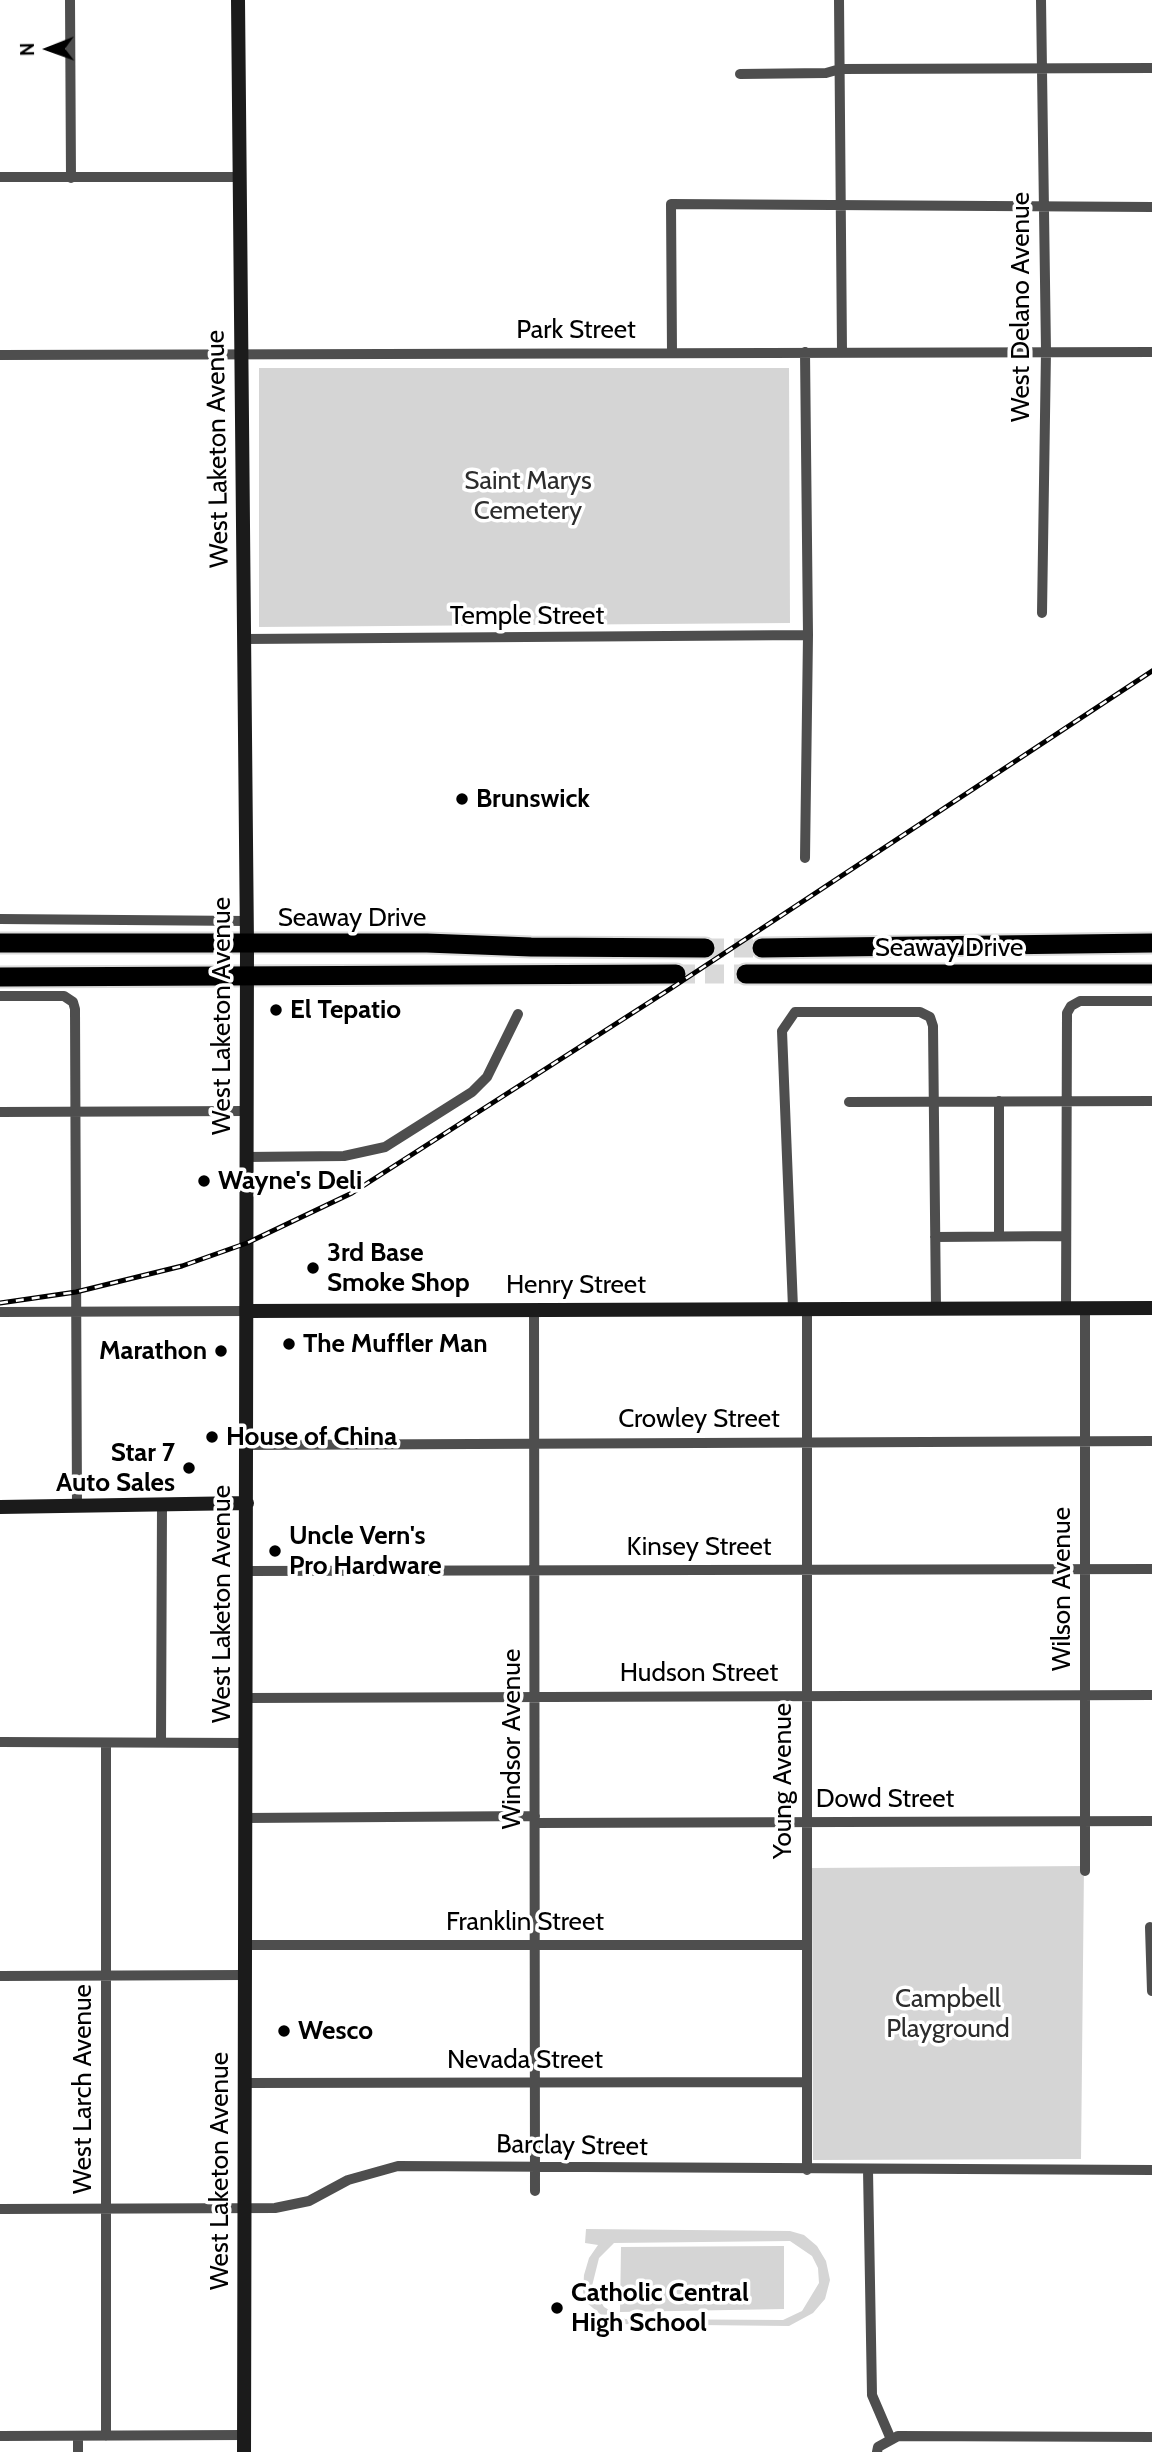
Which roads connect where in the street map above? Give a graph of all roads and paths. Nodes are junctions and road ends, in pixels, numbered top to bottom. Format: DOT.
graph roads {
  1 [pos="70,0"];
  2 [pos="238,0"];
  3 [pos="839,0"];
  4 [pos="1041,0"];
  5 [pos="1041,68"];
  6 [pos="1152,68"];
  7 [pos="840,69"];
  8 [pos="740,74"];
  9 [pos="0,177"];
  10 [pos="239,177"];
  11 [pos="71,178"];
  12 [pos="841,204"];
  13 [pos="1043,205"];
  14 [pos="1152,207"];
  15 [pos="842,351"];
  16 [pos="1046,351"];
  17 [pos="805,352"];
  18 [pos="1152,352"];
  19 [pos="671,353"];
  20 [pos="240,354"];
  21 [pos="0,355"];
  22 [pos="1041,614"];
  23 [pos="808,635"];
  24 [pos="245,639"];
  25 [pos="805,858"];
  26 [pos="0,919"];
  27 [pos="247,921"];
  28 [pos="0,943"];
  29 [pos="427,943"];
  30 [pos="1152,943"];
  31 [pos="224,945"];
  32 [pos="247,945"];
  33 [pos="705,948"];
  34 [pos="762,948"];
  35 [pos="676,974"];
  36 [pos="746,974"];
  37 [pos="1152,974"];
  38 [pos="9,977"];
  39 [pos="269,977"];
  40 [pos="246,978"];
  41 [pos="0,996"];
  42 [pos="1152,1001"];
  43 [pos="518,1014"];
  44 [pos="934,1101"];
  45 [pos="999,1101"];
  46 [pos="1065,1101"];
  47 [pos="1152,1101"];
  48 [pos="849,1102"];
  49 [pos="75,1111"];
  50 [pos="246,1111"];
  51 [pos="0,1112"];
  52 [pos="246,1157"];
  53 [pos="999,1236"];
  54 [pos="1066,1236"];
  55 [pos="935,1237"];
  56 [pos="800,1308"];
  57 [pos="936,1308"];
  58 [pos="1066,1308"];
  59 [pos="1085,1308"];
  60 [pos="1152,1308"];
  61 [pos="534,1310"];
  62 [pos="247,1311"];
  63 [pos="0,1312"];
  64 [pos="76,1312"];
  65 [pos="807,1441"];
  66 [pos="1086,1441"];
  67 [pos="1152,1441"];
  68 [pos="534,1442"];
  69 [pos="246,1445"];
  70 [pos="247,1503"];
  71 [pos="162,1506"];
  72 [pos="0,1507"];
  73 [pos="77,1507"];
  74 [pos="806,1569"];
  75 [pos="1152,1569"];
  76 [pos="247,1570"];
  77 [pos="534,1570"];
  78 [pos="1085,1570"];
  79 [pos="805,1695"];
  80 [pos="1152,1695"];
  81 [pos="1085,1696"];
  82 [pos="534,1697"];
  83 [pos="246,1698"];
  84 [pos="0,1742"];
  85 [pos="161,1742"];
  86 [pos="106,1743"];
  87 [pos="245,1743"];
  88 [pos="245,1818"];
  89 [pos="535,1819"];
  90 [pos="806,1821"];
  91 [pos="1152,1821"];
  92 [pos="1084,1822"];
  93 [pos="1085,1871"];
  94 [pos="1150,1927"];
  95 [pos="536,1944"];
  96 [pos="245,1945"];
  97 [pos="805,1945"];
  98 [pos="105,1975"];
  99 [pos="245,1975"];
  100 [pos="0,1976"];
  101 [pos="1152,1991"];
  102 [pos="244,2082"];
  103 [pos="805,2082"];
  104 [pos="536,2083"];
  105 [pos="536,2169"];
  106 [pos="807,2170"];
  107 [pos="868,2170"];
  108 [pos="1152,2170"];
  109 [pos="535,2191"];
  110 [pos="245,2207"];
  111 [pos="0,2209"];
  112 [pos="106,2209"];
  113 [pos="244,2435"];
  114 [pos="0,2436"];
  115 [pos="78,2436"];
  116 [pos="106,2436"];
  117 [pos="890,2437"];
  118 [pos="1152,2437"];
  119 [pos="78,2452"];
  120 [pos="244,2452"];
  121 [pos="877,2452"];
  1 -- 11 [label="street"];
  2 -- 10 [label="main road, West Laketon Avenue"];
  3 -- 7 [label="street"];
  4 -- 5 [label="street, West Delano Avenue"];
  5 -- 6 [label="street"];
  5 -- 7 [label="street"];
  5 -- 13 [label="street, West Delano Avenue"];
  7 -- 8 [label="street"];
  7 -- 12 [label="street"];
  9 -- 11 [label="street"];
  10 -- 11 [label="street"];
  10 -- 20 [label="main road, West Laketon Avenue"];
  12 -- 13 [label="street"];
  12 -- 15 [label="street"];
  12 -- 19 [label="street"];
  13 -- 14 [label="street"];
  13 -- 16 [label="street, West Delano Avenue"];
  15 -- 16 [label="street, Park Street"];
  15 -- 17 [label="street, Park Street"];
  16 -- 18 [label="street, Park Street"];
  16 -- 22 [label="street, West Delano Avenue"];
  17 -- 19 [label="street, Park Street"];
  17 -- 23 [label="street"];
  19 -- 20 [label="street, Park Street"];
  20 -- 21 [label="street, Park Street"];
  20 -- 24 [label="main road, West Laketon Avenue"];
  23 -- 24 [label="street, Temple Street"];
  23 -- 25 [label="street"];
  24 -- 27 [label="main road, West Laketon Avenue"];
  26 -- 27 [label="street"];
  27 -- 32 [label="main road, West Laketon Avenue"];
  28 -- 31 [label="highway, Seaway Drive"];
  29 -- 32 [label="highway, Seaway Drive"];
  29 -- 33 [label="highway, Seaway Drive"];
  29 -- 39 [label="highway"];
  30 -- 34 [label="highway, Seaway Drive"];
  31 -- 32 [label="highway, Seaway Drive"];
  31 -- 38 [label="highway"];
  32 -- 40 [label="main road, West Laketon Avenue"];
  35 -- 39 [label="highway"];
  36 -- 37 [label="highway, Seaway Drive"];
  38 -- 40 [label="highway"];
  39 -- 40 [label="highway"];
  40 -- 50 [label="main road, West Laketon Avenue"];
  41 -- 49 [label="street"];
  42 -- 46 [label="street"];
  43 -- 52 [label="street"];
  44 -- 45 [label="street"];
  44 -- 48 [label="street"];
  44 -- 55 [label="street"];
  44 -- 56 [label="street, Young Avenue"];
  45 -- 46 [label="street"];
  45 -- 53 [label="street"];
  46 -- 47 [label="street"];
  46 -- 54 [label="street"];
  49 -- 50 [label="street"];
  49 -- 51 [label="street"];
  49 -- 64 [label="street"];
  50 -- 52 [label="main road, West Laketon Avenue"];
  52 -- 62 [label="main road, West Laketon Avenue"];
  53 -- 54 [label="street"];
  53 -- 55 [label="street"];
  54 -- 58 [label="street"];
  55 -- 57 [label="street"];
  56 -- 57 [label="main road, Henry Street"];
  56 -- 61 [label="main road, Henry Street"];
  56 -- 65 [label="street, Young Avenue"];
  57 -- 58 [label="main road, Henry Street"];
  58 -- 59 [label="main road, Henry Street"];
  59 -- 60 [label="main road, Henry Street"];
  59 -- 66 [label="street, Wilson Avenue"];
  61 -- 62 [label="main road, Henry Street"];
  61 -- 68 [label="street, Windsor Avenue"];
  62 -- 64 [label="street, Henry Street"];
  62 -- 69 [label="main road, West Laketon Avenue"];
  63 -- 64 [label="street, Henry Street"];
  64 -- 73 [label="street"];
  65 -- 66 [label="street, Crowley Street"];
  65 -- 68 [label="street, Crowley Street"];
  65 -- 74 [label="street, Young Avenue"];
  66 -- 67 [label="street, Crowley Street"];
  66 -- 78 [label="street, Wilson Avenue"];
  68 -- 69 [label="street, Crowley Street"];
  68 -- 77 [label="street, Windsor Avenue"];
  69 -- 70 [label="main road, West Laketon Avenue"];
  70 -- 71 [label="main road"];
  70 -- 76 [label="main road, West Laketon Avenue"];
  71 -- 73 [label="main road"];
  71 -- 85 [label="street"];
  72 -- 73 [label="main road"];
  74 -- 77 [label="street, Kinsey Street"];
  74 -- 78 [label="street, Kinsey Street"];
  74 -- 79 [label="street, Young Avenue"];
  75 -- 78 [label="street, Kinsey Street"];
  76 -- 77 [label="street, Kinsey Street"];
  76 -- 83 [label="main road, West Laketon Avenue"];
  77 -- 82 [label="street, Windsor Avenue"];
  78 -- 81 [label="street, Wilson Avenue"];
  79 -- 81 [label="street, Hudson Street"];
  79 -- 82 [label="street, Hudson Street"];
  79 -- 90 [label="street, Young Avenue"];
  80 -- 81 [label="street, Hudson Street"];
  81 -- 92 [label="street, Wilson Avenue"];
  82 -- 83 [label="street, Hudson Street"];
  82 -- 89 [label="street, Windsor Avenue"];
  83 -- 87 [label="main road, West Laketon Avenue"];
  84 -- 86 [label="street"];
  85 -- 86 [label="street"];
  85 -- 87 [label="street"];
  86 -- 98 [label="street, West Larch Avenue"];
  87 -- 88 [label="main road, West Laketon Avenue"];
  88 -- 89 [label="street, Dowd Street"];
  88 -- 96 [label="main road, West Laketon Avenue"];
  89 -- 90 [label="street, Dowd Street"];
  89 -- 95 [label="street, Windsor Avenue"];
  90 -- 92 [label="street, Dowd Street"];
  90 -- 97 [label="street, Young Avenue"];
  91 -- 92 [label="street, Dowd Street"];
  92 -- 93 [label="street, Wilson Avenue"];
  94 -- 101 [label="street"];
  95 -- 96 [label="street, Franklin Street"];
  95 -- 97 [label="street, Franklin Street"];
  95 -- 104 [label="street, Windsor Avenue"];
  96 -- 99 [label="main road, West Laketon Avenue"];
  97 -- 103 [label="street, Young Avenue"];
  98 -- 99 [label="street"];
  98 -- 100 [label="street"];
  98 -- 112 [label="street, West Larch Avenue"];
  99 -- 102 [label="main road, West Laketon Avenue"];
  102 -- 104 [label="street, Nevada Street"];
  102 -- 110 [label="main road, West Laketon Avenue"];
  103 -- 104 [label="street, Nevada Street"];
  103 -- 106 [label="street, Young Avenue"];
  104 -- 105 [label="street, Windsor Avenue"];
  105 -- 106 [label="street, Barclay Street"];
  105 -- 109 [label="street, Windsor Avenue"];
  105 -- 110 [label="street, Barclay Street"];
  106 -- 107 [label="street, Barclay Street"];
  107 -- 108 [label="street, Barclay Street"];
  107 -- 117 [label="street"];
  110 -- 112 [label="street, Barclay Street"];
  110 -- 113 [label="main road, West Laketon Avenue"];
  111 -- 112 [label="street, Barclay Street"];
  112 -- 116 [label="street, West Larch Avenue"];
  113 -- 116 [label="street"];
  113 -- 120 [label="main road, West Laketon Avenue"];
  114 -- 115 [label="street"];
  115 -- 116 [label="street"];
  115 -- 119 [label="street"];
  117 -- 118 [label="street"];
  117 -- 121 [label="street"];
}
